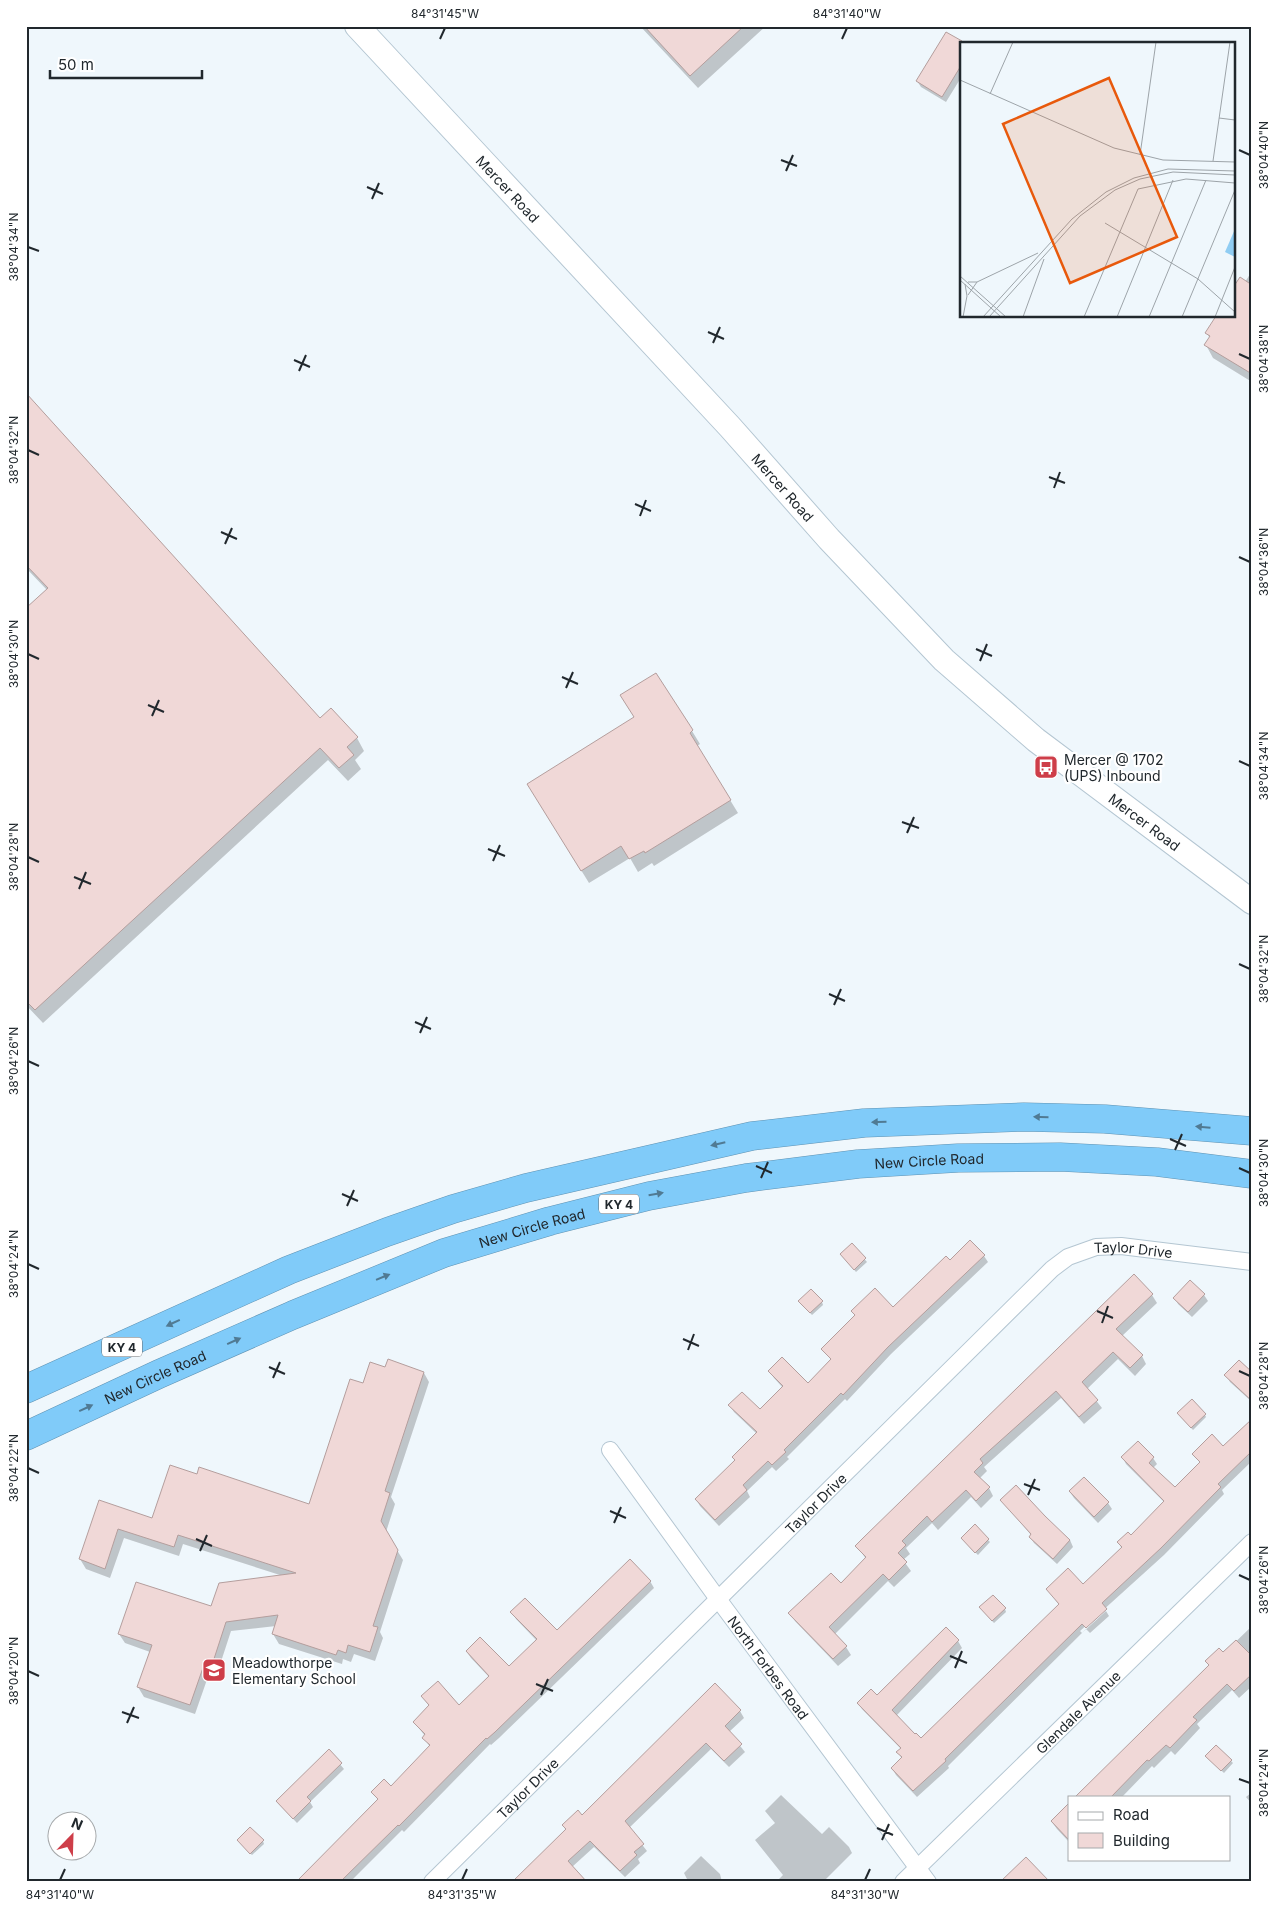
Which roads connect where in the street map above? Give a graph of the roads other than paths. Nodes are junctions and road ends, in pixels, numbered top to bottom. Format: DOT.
graph roads {
  1 [pos="357,26"];
  2 [pos="1252,902"];
  3 [pos="1252,1131"];
  4 [pos="1252,1174"];
  5 [pos="1252,1262"];
  6 [pos="26,1389"];
  7 [pos="26,1438"];
  8 [pos="610,1450"];
  9 [pos="1252,1542"];
  10 [pos="718,1599"];
  11 [pos="918,1867"];
  12 [pos="432,1882"];
  13 [pos="903,1882"];
  14 [pos="928,1882"];
  1 -- 2 [label="street, Mercer Road"];
  3 -- 6 [label="highway, KY 4, one-way"];
  7 -- 4 [label="highway, New Circle Road / KY 4, one-way"];
  5 -- 10 [label="street, Taylor Drive"];
  8 -- 10 [label="street, North Forbes Road"];
  9 -- 11 [label="street, Glendale Avenue"];
  10 -- 11 [label="street, North Forbes Road"];
  10 -- 12 [label="street, Taylor Drive"];
  11 -- 13 [label="street, Glendale Avenue"];
  11 -- 14 [label="street, North Forbes Road"];
}
